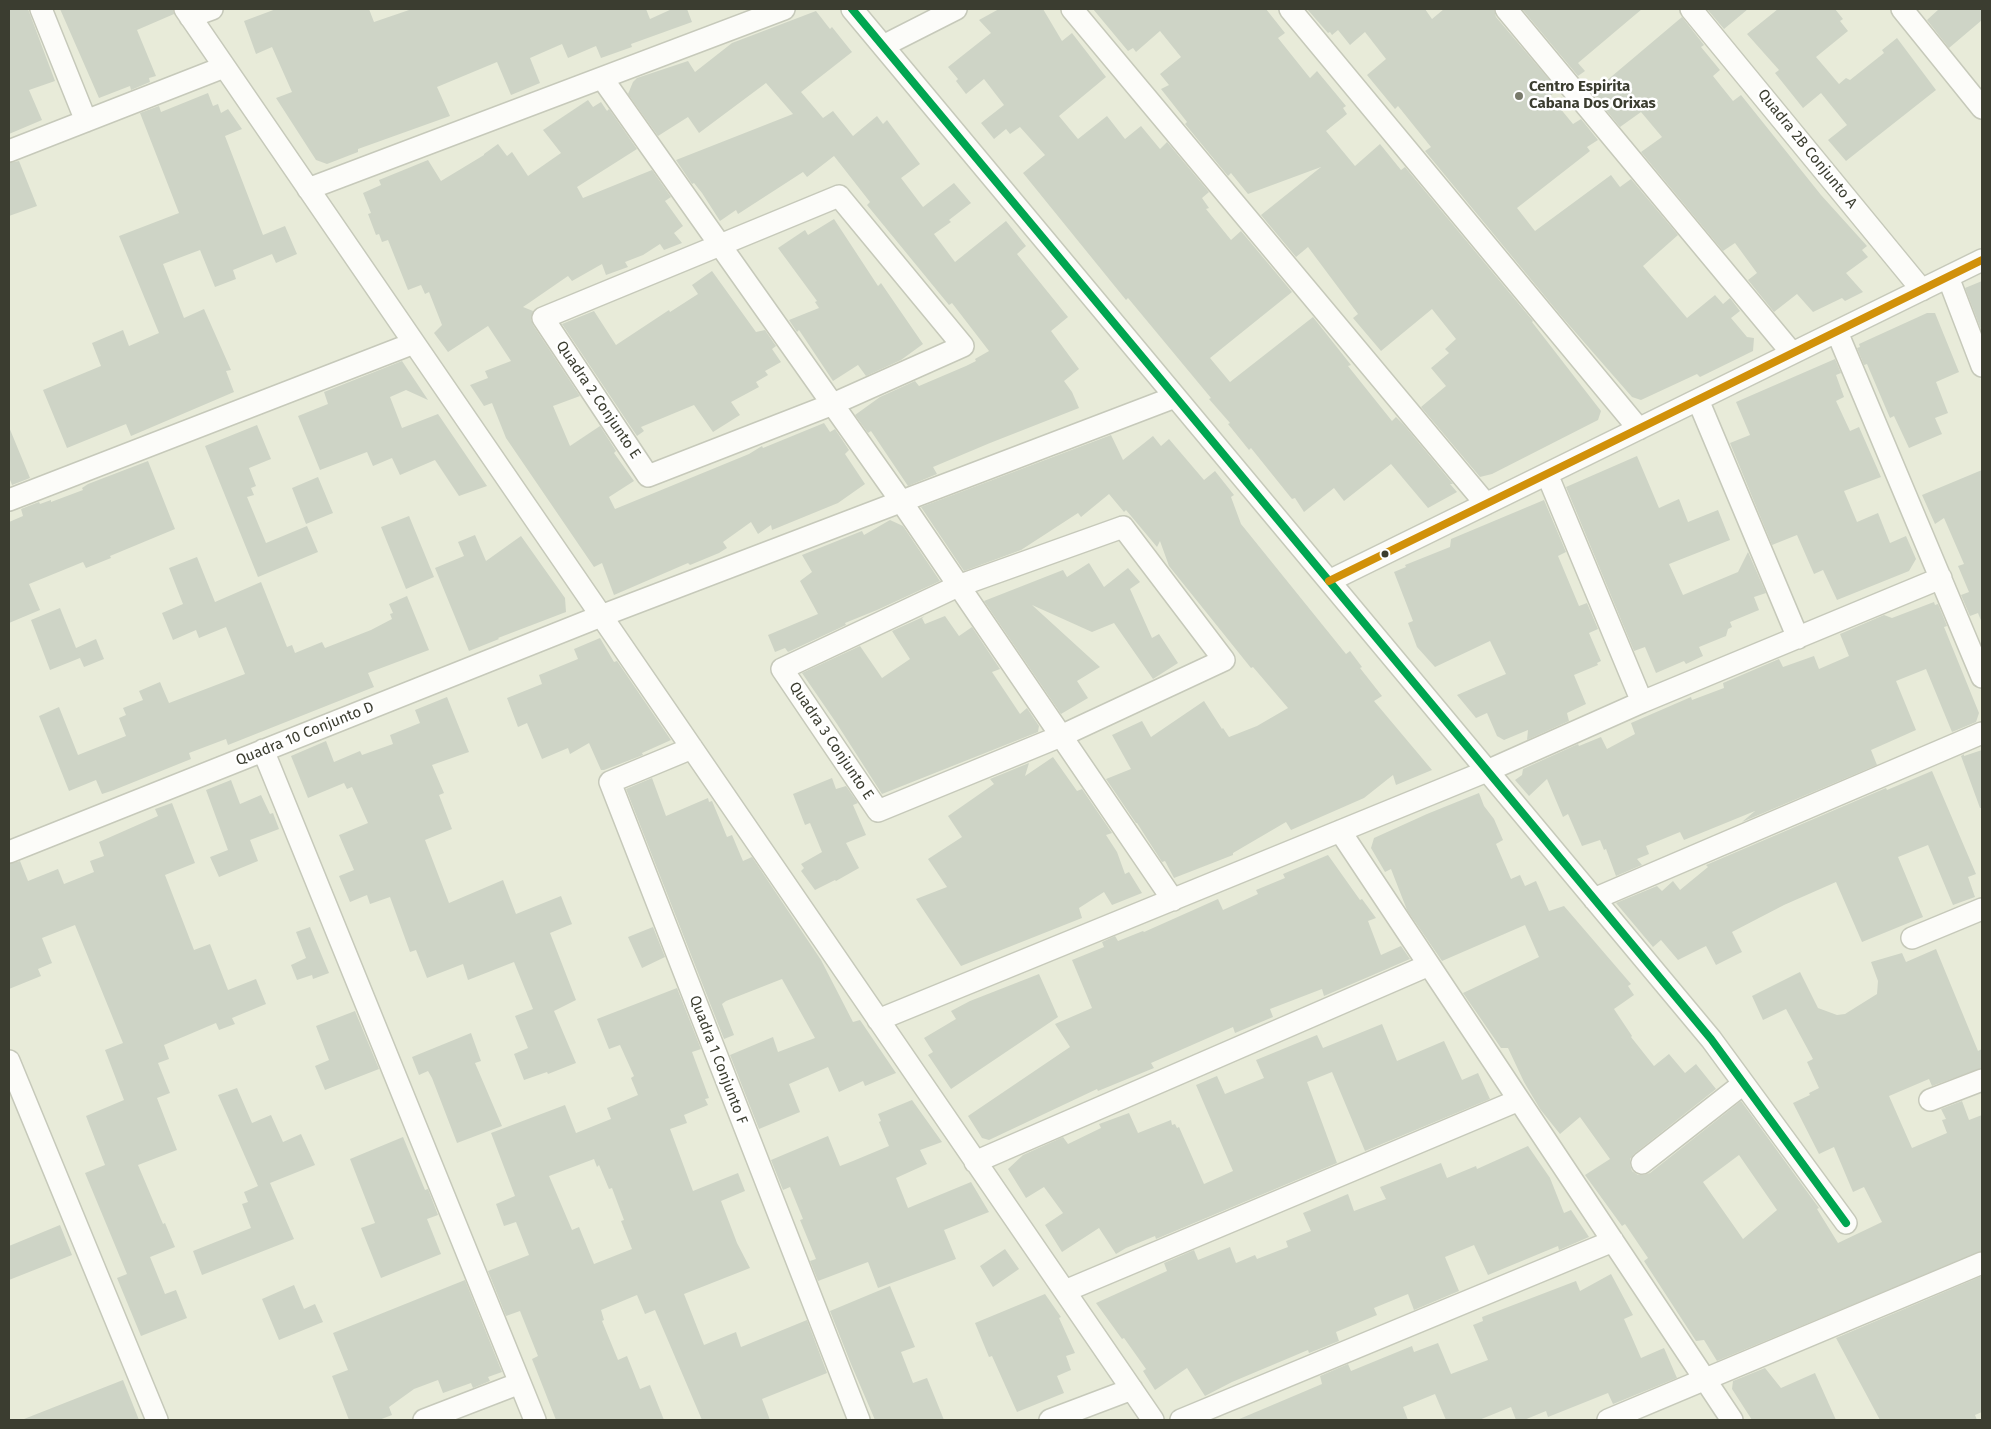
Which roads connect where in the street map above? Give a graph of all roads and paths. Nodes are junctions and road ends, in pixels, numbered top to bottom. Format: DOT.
graph roads {
  1 [pos="41,9"];
  2 [pos="212,9"];
  3 [pos="784,9"];
  4 [pos="852,9"];
  5 [pos="956,9"];
  6 [pos="1072,9"];
  7 [pos="1290,9"];
  8 [pos="1506,9"];
  9 [pos="1691,9"];
  10 [pos="1902,9"];
  11 [pos="188,13"];
  12 [pos="883,46"];
  13 [pos="224,67"];
  14 [pos="602,78"];
  15 [pos="1982,108"];
  16 [pos="86,121"];
  17 [pos="9,152"];
  18 [pos="308,189"];
  19 [pos="720,244"];
  20 [pos="1982,260"];
  21 [pos="1948,277"];
  22 [pos="1922,290"];
  23 [pos="1837,332"];
  24 [pos="414,343"];
  25 [pos="1792,353"];
  26 [pos="1982,366"];
  27 [pos="1175,397"];
  28 [pos="1698,400"];
  29 [pos="832,404"];
  30 [pos="1639,429"];
  31 [pos="1547,474"];
  32 [pos="9,500"];
  33 [pos="901,502"];
  34 [pos="1486,504"];
  35 [pos="1940,578"];
  36 [pos="1329,581"];
  37 [pos="958,586"];
  38 [pos="601,616"];
  39 [pos="1798,638"];
  40 [pos="1982,677"];
  41 [pos="1642,702"];
  42 [pos="1982,733"];
  43 [pos="1061,736"];
  44 [pos="692,748"];
  45 [pos="263,750"];
  46 [pos="1487,771"];
  47 [pos="1340,831"];
  48 [pos="9,852"];
  49 [pos="1594,899"];
  50 [pos="1173,900"];
  51 [pos="1982,909"];
  52 [pos="1912,938"];
  53 [pos="1429,965"];
  54 [pos="878,1020"];
  55 [pos="9,1061"];
  56 [pos="1982,1080"];
  57 [pos="1743,1084"];
  58 [pos="1519,1100"];
  59 [pos="1930,1100"];
  60 [pos="976,1162"];
  61 [pos="1642,1163"];
  62 [pos="1846,1223"];
  63 [pos="1613,1241"];
  64 [pos="1982,1263"];
  65 [pos="1065,1291"];
  66 [pos="1705,1379"];
  67 [pos="520,1383"];
  68 [pos="1132,1389"];
  69 [pos="157,1420"];
  70 [pos="424,1420"];
  71 [pos="535,1420"];
  72 [pos="859,1420"];
  73 [pos="1050,1420"];
  74 [pos="1153,1420"];
  75 [pos="1181,1420"];
  76 [pos="1608,1420"];
  77 [pos="1732,1420"];
  1 -- 16 [label="street"];
  2 -- 11 [label="street"];
  3 -- 14 [label="street"];
  4 -- 12 [label="street"];
  5 -- 12 [label="street"];
  6 -- 34 [label="street"];
  7 -- 30 [label="street"];
  8 -- 25 [label="street"];
  9 -- 22 [label="street, Quadra 2B Conjunto A"];
  10 -- 15 [label="street"];
  11 -- 13 [label="street"];
  12 -- 27 [label="street"];
  13 -- 16 [label="street"];
  13 -- 18 [label="street"];
  14 -- 18 [label="street"];
  14 -- 19 [label="street"];
  16 -- 17 [label="street"];
  18 -- 24 [label="street"];
  19 -- 29 [label="street"];
  19 -- 29 [label="street, Quadra 2 Conjunto E"];
  19 -- 29 [label="street, Quadra 2 Conjunto E"];
  20 -- 21 [label="street"];
  21 -- 22 [label="street"];
  21 -- 26 [label="street"];
  22 -- 23 [label="street"];
  23 -- 25 [label="street"];
  23 -- 35 [label="street"];
  24 -- 32 [label="street"];
  24 -- 38 [label="street"];
  25 -- 28 [label="street"];
  27 -- 33 [label="street, Quadra 10 Conjunto D"];
  27 -- 36 [label="street"];
  28 -- 30 [label="street"];
  28 -- 39 [label="street"];
  29 -- 33 [label="street"];
  30 -- 31 [label="street"];
  31 -- 34 [label="street"];
  31 -- 41 [label="street"];
  33 -- 37 [label="street"];
  33 -- 38 [label="street, Quadra 10 Conjunto D"];
  34 -- 36 [label="street"];
  35 -- 39 [label="street"];
  35 -- 40 [label="street"];
  36 -- 46 [label="street"];
  37 -- 43 [label="street"];
  37 -- 43 [label="street, Quadra 3 Conjunto E"];
  37 -- 43 [label="street, Quadra 3 Conjunto E"];
  38 -- 44 [label="street"];
  38 -- 45 [label="street, Quadra 10 Conjunto D"];
  39 -- 41 [label="street"];
  41 -- 46 [label="street"];
  42 -- 49 [label="street"];
  43 -- 50 [label="street"];
  44 -- 54 [label="street"];
  44 -- 72 [label="street, Quadra 1 Conjunto F"];
  45 -- 48 [label="street, Quadra 10 Conjunto D"];
  45 -- 67 [label="street"];
  46 -- 47 [label="street"];
  46 -- 49 [label="street"];
  47 -- 50 [label="street"];
  47 -- 53 [label="street"];
  49 -- 57 [label="street"];
  50 -- 54 [label="street"];
  51 -- 52 [label="street"];
  53 -- 58 [label="street"];
  53 -- 60 [label="street"];
  54 -- 60 [label="street"];
  55 -- 69 [label="street"];
  56 -- 59 [label="street"];
  57 -- 61 [label="street"];
  57 -- 62 [label="street"];
  58 -- 63 [label="street"];
  58 -- 65 [label="street"];
  60 -- 65 [label="street"];
  63 -- 66 [label="street"];
  63 -- 75 [label="street"];
  64 -- 66 [label="street"];
  65 -- 68 [label="street"];
  66 -- 76 [label="street"];
  66 -- 77 [label="street"];
  67 -- 70 [label="street"];
  67 -- 71 [label="street"];
  68 -- 73 [label="street"];
  68 -- 74 [label="street"];
}
